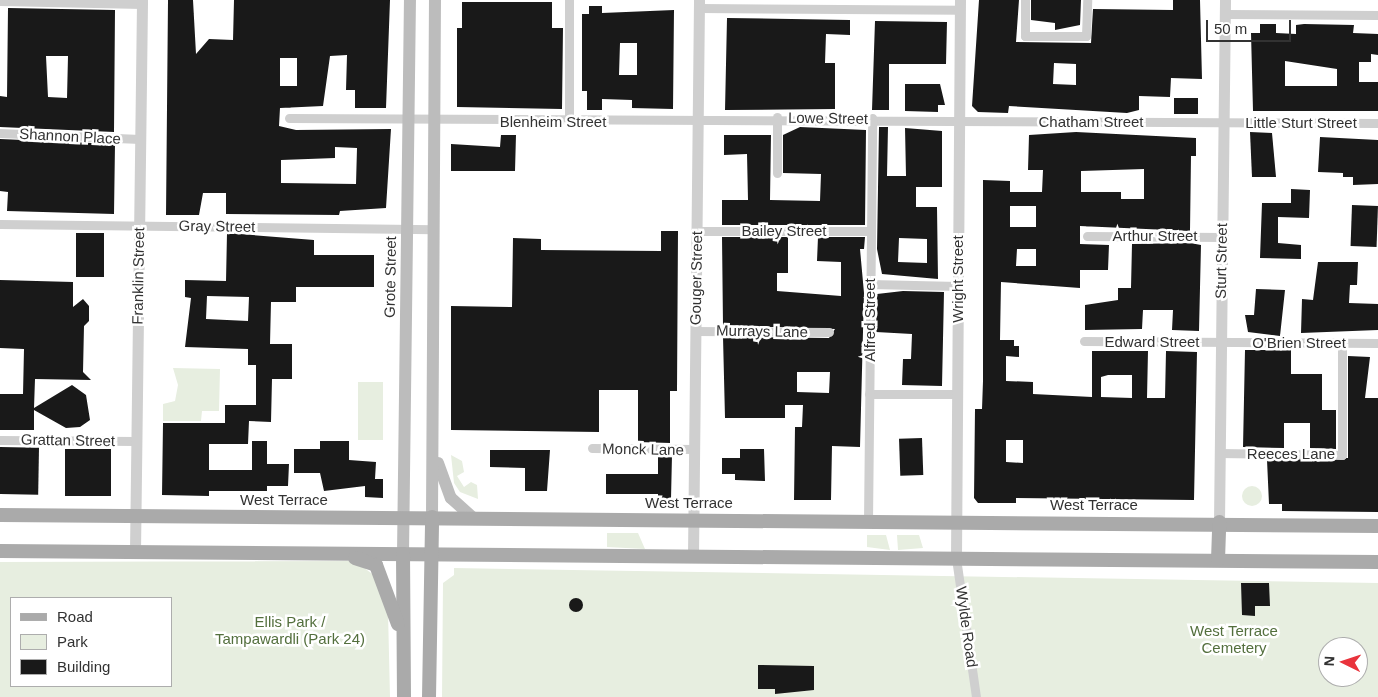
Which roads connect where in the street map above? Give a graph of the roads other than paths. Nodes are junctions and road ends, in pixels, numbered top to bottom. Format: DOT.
graph roads {
  1 [pos="410,0"];
  2 [pos="435,0"];
  3 [pos="569,0"];
  4 [pos="1025,0"];
  5 [pos="1087,0"];
  6 [pos="1224,0"];
  7 [pos="0,1"];
  8 [pos="142,2"];
  9 [pos="699,4"];
  10 [pos="960,5"];
  11 [pos="1224,14"];
  12 [pos="1378,15"];
  13 [pos="289,118"];
  14 [pos="777,118"];
  15 [pos="872,118"];
  16 [pos="408,120"];
  17 [pos="435,120"];
  18 [pos="959,120"];
  19 [pos="569,122"];
  20 [pos="698,122"];
  21 [pos="1223,123"];
  22 [pos="1378,123"];
  23 [pos="0,134"];
  24 [pos="140,139"];
  25 [pos="777,173"];
  26 [pos="0,224"];
  27 [pos="139,225"];
  28 [pos="407,229"];
  29 [pos="434,229"];
  30 [pos="696,231"];
  31 [pos="871,231"];
  32 [pos="1087,236"];
  33 [pos="1222,237"];
  34 [pos="870,284"];
  35 [pos="958,286"];
  36 [pos="695,331"];
  37 [pos="829,332"];
  38 [pos="1084,341"];
  39 [pos="1220,343"];
  40 [pos="1342,343"];
  41 [pos="1378,343"];
  42 [pos="869,394"];
  43 [pos="957,394"];
  44 [pos="0,440"];
  45 [pos="136,441"];
  46 [pos="433,446"];
  47 [pos="592,448"];
  48 [pos="694,449"];
  49 [pos="1219,453"];
  50 [pos="0,515"];
  51 [pos="135,516"];
  52 [pos="404,517"];
  53 [pos="432,517"];
  54 [pos="472,517"];
  55 [pos="693,520"];
  56 [pos="956,520"];
  57 [pos="868,522"];
  58 [pos="1218,522"];
  59 [pos="1378,526"];
  60 [pos="0,551"];
  61 [pos="135,552"];
  62 [pos="344,554"];
  63 [pos="403,554"];
  64 [pos="432,554"];
  65 [pos="693,556"];
  66 [pos="956,558"];
  67 [pos="1218,560"];
  68 [pos="1378,562"];
  69 [pos="403,640"];
  70 [pos="404,697"];
  71 [pos="429,697"];
  72 [pos="976,697"];
  1 -- 16 [label="main road, Grote Street"];
  2 -- 17 [label="main road"];
  3 -- 19 [label="street"];
  4 -- 5 [label="street"];
  6 -- 11 [label="street, Sturt Street"];
  7 -- 8 [label="street"];
  8 -- 24 [label="street, Franklin Street"];
  9 -- 10 [label="street"];
  9 -- 20 [label="street, Gouger Street"];
  10 -- 18 [label="street, Wright Street"];
  11 -- 12 [label="street"];
  11 -- 21 [label="street, Sturt Street"];
  13 -- 16 [label="street, Blenheim Street"];
  14 -- 15 [label="street, Lowe Street"];
  14 -- 20 [label="street, Lowe Street"];
  14 -- 25 [label="street"];
  15 -- 18 [label="street, Lowe Street"];
  15 -- 31 [label="street, Alfred Street"];
  16 -- 17 [label="street, Blenheim Street"];
  16 -- 28 [label="main road, Grote Street"];
  17 -- 19 [label="street, Blenheim Street"];
  17 -- 29 [label="main road"];
  18 -- 21 [label="street, Chatham Street"];
  18 -- 35 [label="street, Wright Street"];
  19 -- 20 [label="street, Blenheim Street"];
  20 -- 30 [label="street, Gouger Street"];
  21 -- 22 [label="street, Little Sturt Street"];
  21 -- 33 [label="street, Sturt Street"];
  23 -- 24 [label="street, Shannon Place"];
  24 -- 27 [label="street, Franklin Street"];
  26 -- 27 [label="street, Gray Street"];
  27 -- 28 [label="street, Gray Street"];
  27 -- 45 [label="street, Franklin Street"];
  28 -- 29 [label="street, Gray Street"];
  28 -- 52 [label="main road, Grote Street"];
  29 -- 46 [label="main road"];
  30 -- 31 [label="street, Bailey Street"];
  30 -- 36 [label="street, Gouger Street"];
  31 -- 34 [label="street, Alfred Street"];
  32 -- 33 [label="street, Arthur Street"];
  33 -- 39 [label="street, Sturt Street"];
  34 -- 35 [label="street"];
  34 -- 42 [label="street, Alfred Street"];
  35 -- 43 [label="street, Wright Street"];
  36 -- 37 [label="street, Murrays Lane"];
  36 -- 48 [label="street, Gouger Street"];
  38 -- 39 [label="street, Edward Street"];
  39 -- 40 [label="street, O'Brien Street"];
  39 -- 49 [label="street, Sturt Street"];
  40 -- 41 [label="street, O'Brien Street"];
  40 -- 49 [label="street, Reeces Lane"];
  42 -- 43 [label="street"];
  42 -- 57 [label="street, Alfred Street"];
  43 -- 56 [label="street, Wright Street"];
  44 -- 45 [label="street, Grattan Street"];
  45 -- 51 [label="street, Franklin Street"];
  46 -- 53 [label="main road"];
  46 -- 54 [label="main road"];
  47 -- 48 [label="street, Monck Lane"];
  48 -- 55 [label="street, Gouger Street"];
  49 -- 58 [label="street, Sturt Street"];
  50 -- 51 [label="main road, West Terrace"];
  51 -- 52 [label="main road, West Terrace"];
  51 -- 61 [label="street, Franklin Street"];
  52 -- 53 [label="main road, West Terrace"];
  52 -- 63 [label="main road, Grote Street"];
  53 -- 54 [label="main road, West Terrace"];
  53 -- 64 [label="main road"];
  54 -- 55 [label="main road, West Terrace"];
  55 -- 57 [label="main road, West Terrace"];
  55 -- 65 [label="street, Gouger Street"];
  56 -- 57 [label="main road, West Terrace"];
  56 -- 58 [label="main road, West Terrace"];
  56 -- 66 [label="street, Wright Street"];
  58 -- 59 [label="main road, West Terrace"];
  58 -- 67 [label="main road"];
  60 -- 61 [label="main road"];
  61 -- 62 [label="main road"];
  62 -- 63 [label="main road"];
  62 -- 69 [label="main road"];
  63 -- 64 [label="main road"];
  63 -- 69 [label="main road"];
  64 -- 65 [label="main road"];
  64 -- 71 [label="main road"];
  65 -- 66 [label="main road"];
  66 -- 67 [label="main road"];
  66 -- 72 [label="street, Wylde Road"];
  67 -- 68 [label="main road"];
  69 -- 70 [label="main road"];
}
